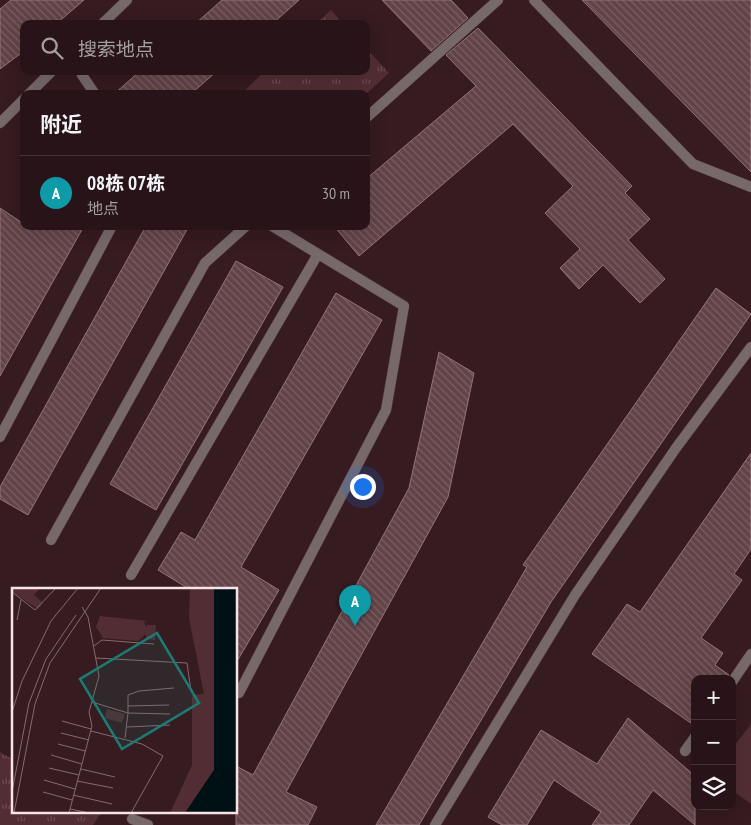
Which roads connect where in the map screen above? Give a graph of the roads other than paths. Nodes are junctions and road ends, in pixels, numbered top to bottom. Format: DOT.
graph roads {
  1 [pos="127,0"];
  2 [pos="498,0"];
  3 [pos="534,0"];
  4 [pos="106,20"];
  5 [pos="48,75"];
  6 [pos="82,75"];
  7 [pos="33,90"];
  8 [pos="92,90"];
  9 [pos="20,103"];
  10 [pos="370,114"];
  11 [pos="0,123"];
  12 [pos="751,187"];
  13 [pos="110,230"];
  14 [pos="242,230"];
  15 [pos="279,230"];
  16 [pos="318,254"];
  17 [pos="751,347"];
  18 [pos="0,437"];
  19 [pos="51,540"];
  20 [pos="131,575"];
  21 [pos="751,654"];
  22 [pos="736,676"];
  23 [pos="239,693"];
  24 [pos="691,743"];
  25 [pos="685,751"];
  26 [pos="132,819"];
  27 [pos="148,825"];
  28 [pos="435,825"];
  1 -- 4 [label="street"];
  2 -- 10 [label="street"];
  3 -- 12 [label="street"];
  5 -- 7 [label="street"];
  6 -- 8 [label="street"];
  9 -- 11 [label="street"];
  13 -- 18 [label="street"];
  14 -- 19 [label="street"];
  15 -- 16 [label="street"];
  16 -- 20 [label="street"];
  16 -- 23 [label="street"];
  17 -- 28 [label="street"];
  21 -- 22 [label="street"];
  24 -- 25 [label="street"];
  26 -- 27 [label="street"];
}
